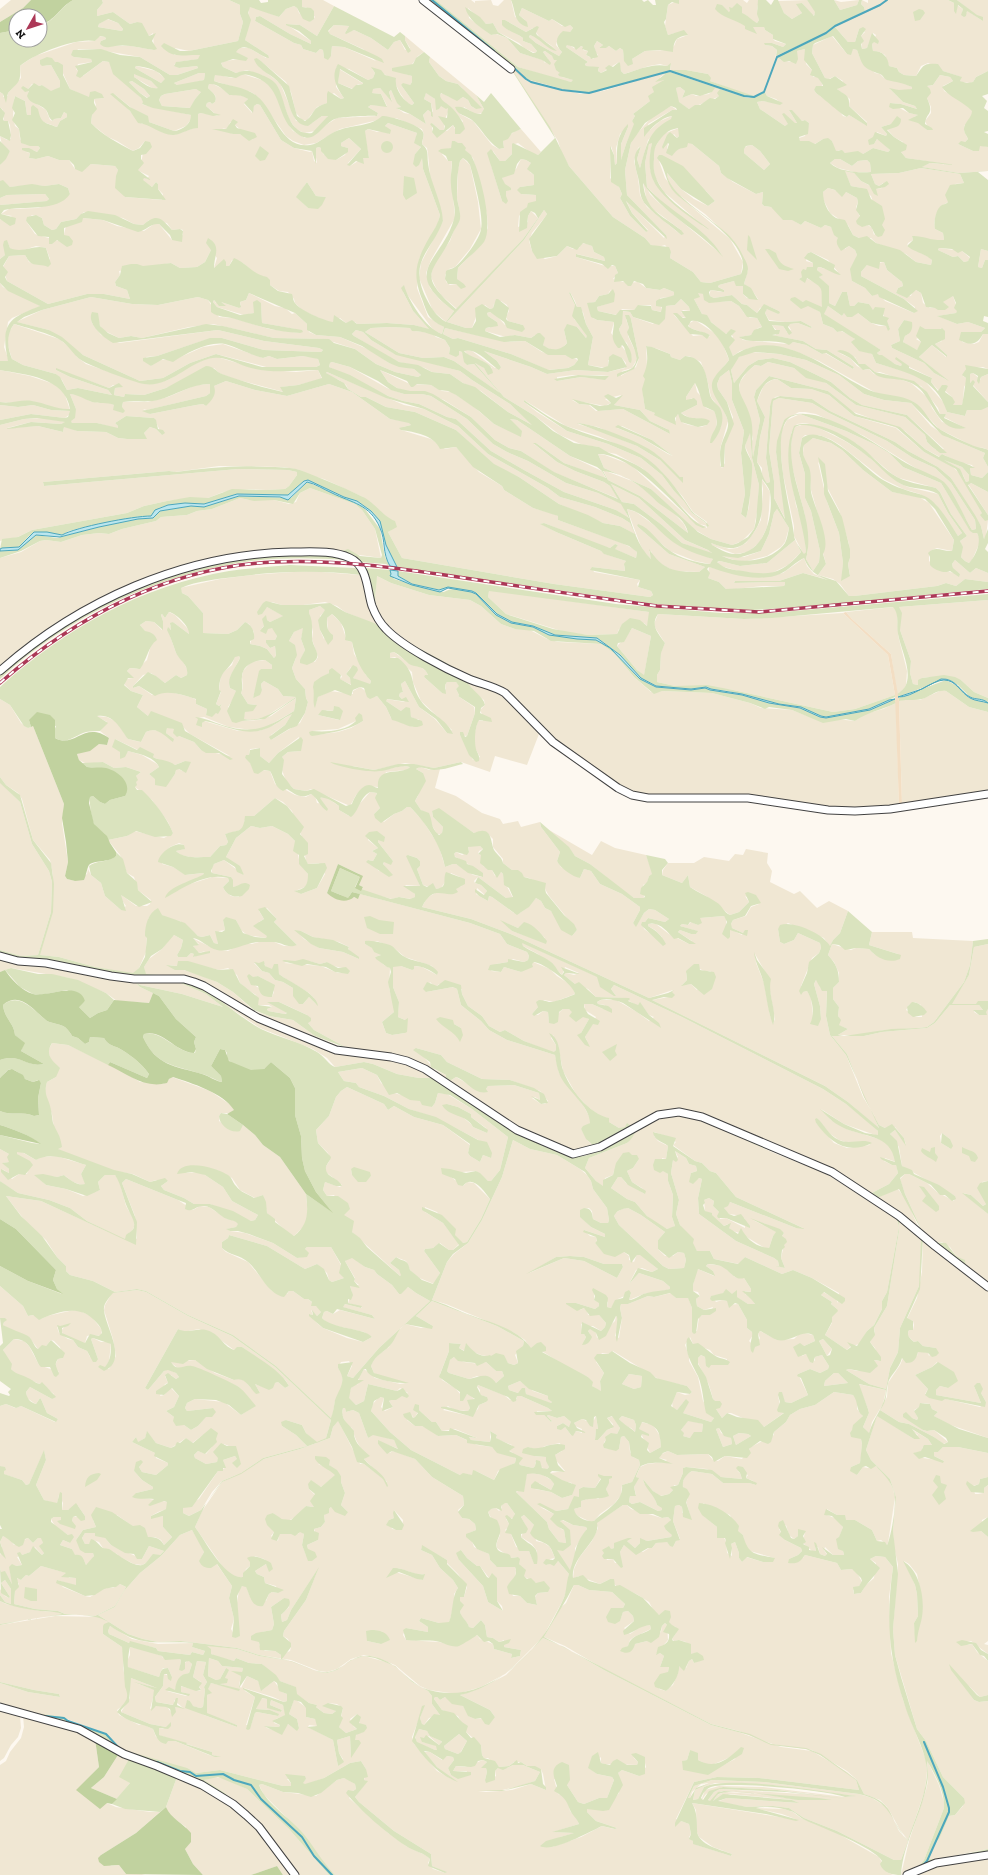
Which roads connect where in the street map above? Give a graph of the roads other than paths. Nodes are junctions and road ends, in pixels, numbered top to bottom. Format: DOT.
graph roads {
  1 [pos="423,0"];
  2 [pos="511,69"];
  3 [pos="0,671"];
  4 [pos="988,794"];
  5 [pos="0,956"];
  6 [pos="988,1287"];
  7 [pos="0,1708"];
  8 [pos="988,1855"];
  9 [pos="295,1875"];
  10 [pos="907,1875"];
  1 -- 2 [label="street"];
  3 -- 4 [label="street"];
  5 -- 6 [label="street"];
  7 -- 9 [label="street"];
  8 -- 10 [label="street"];
}
